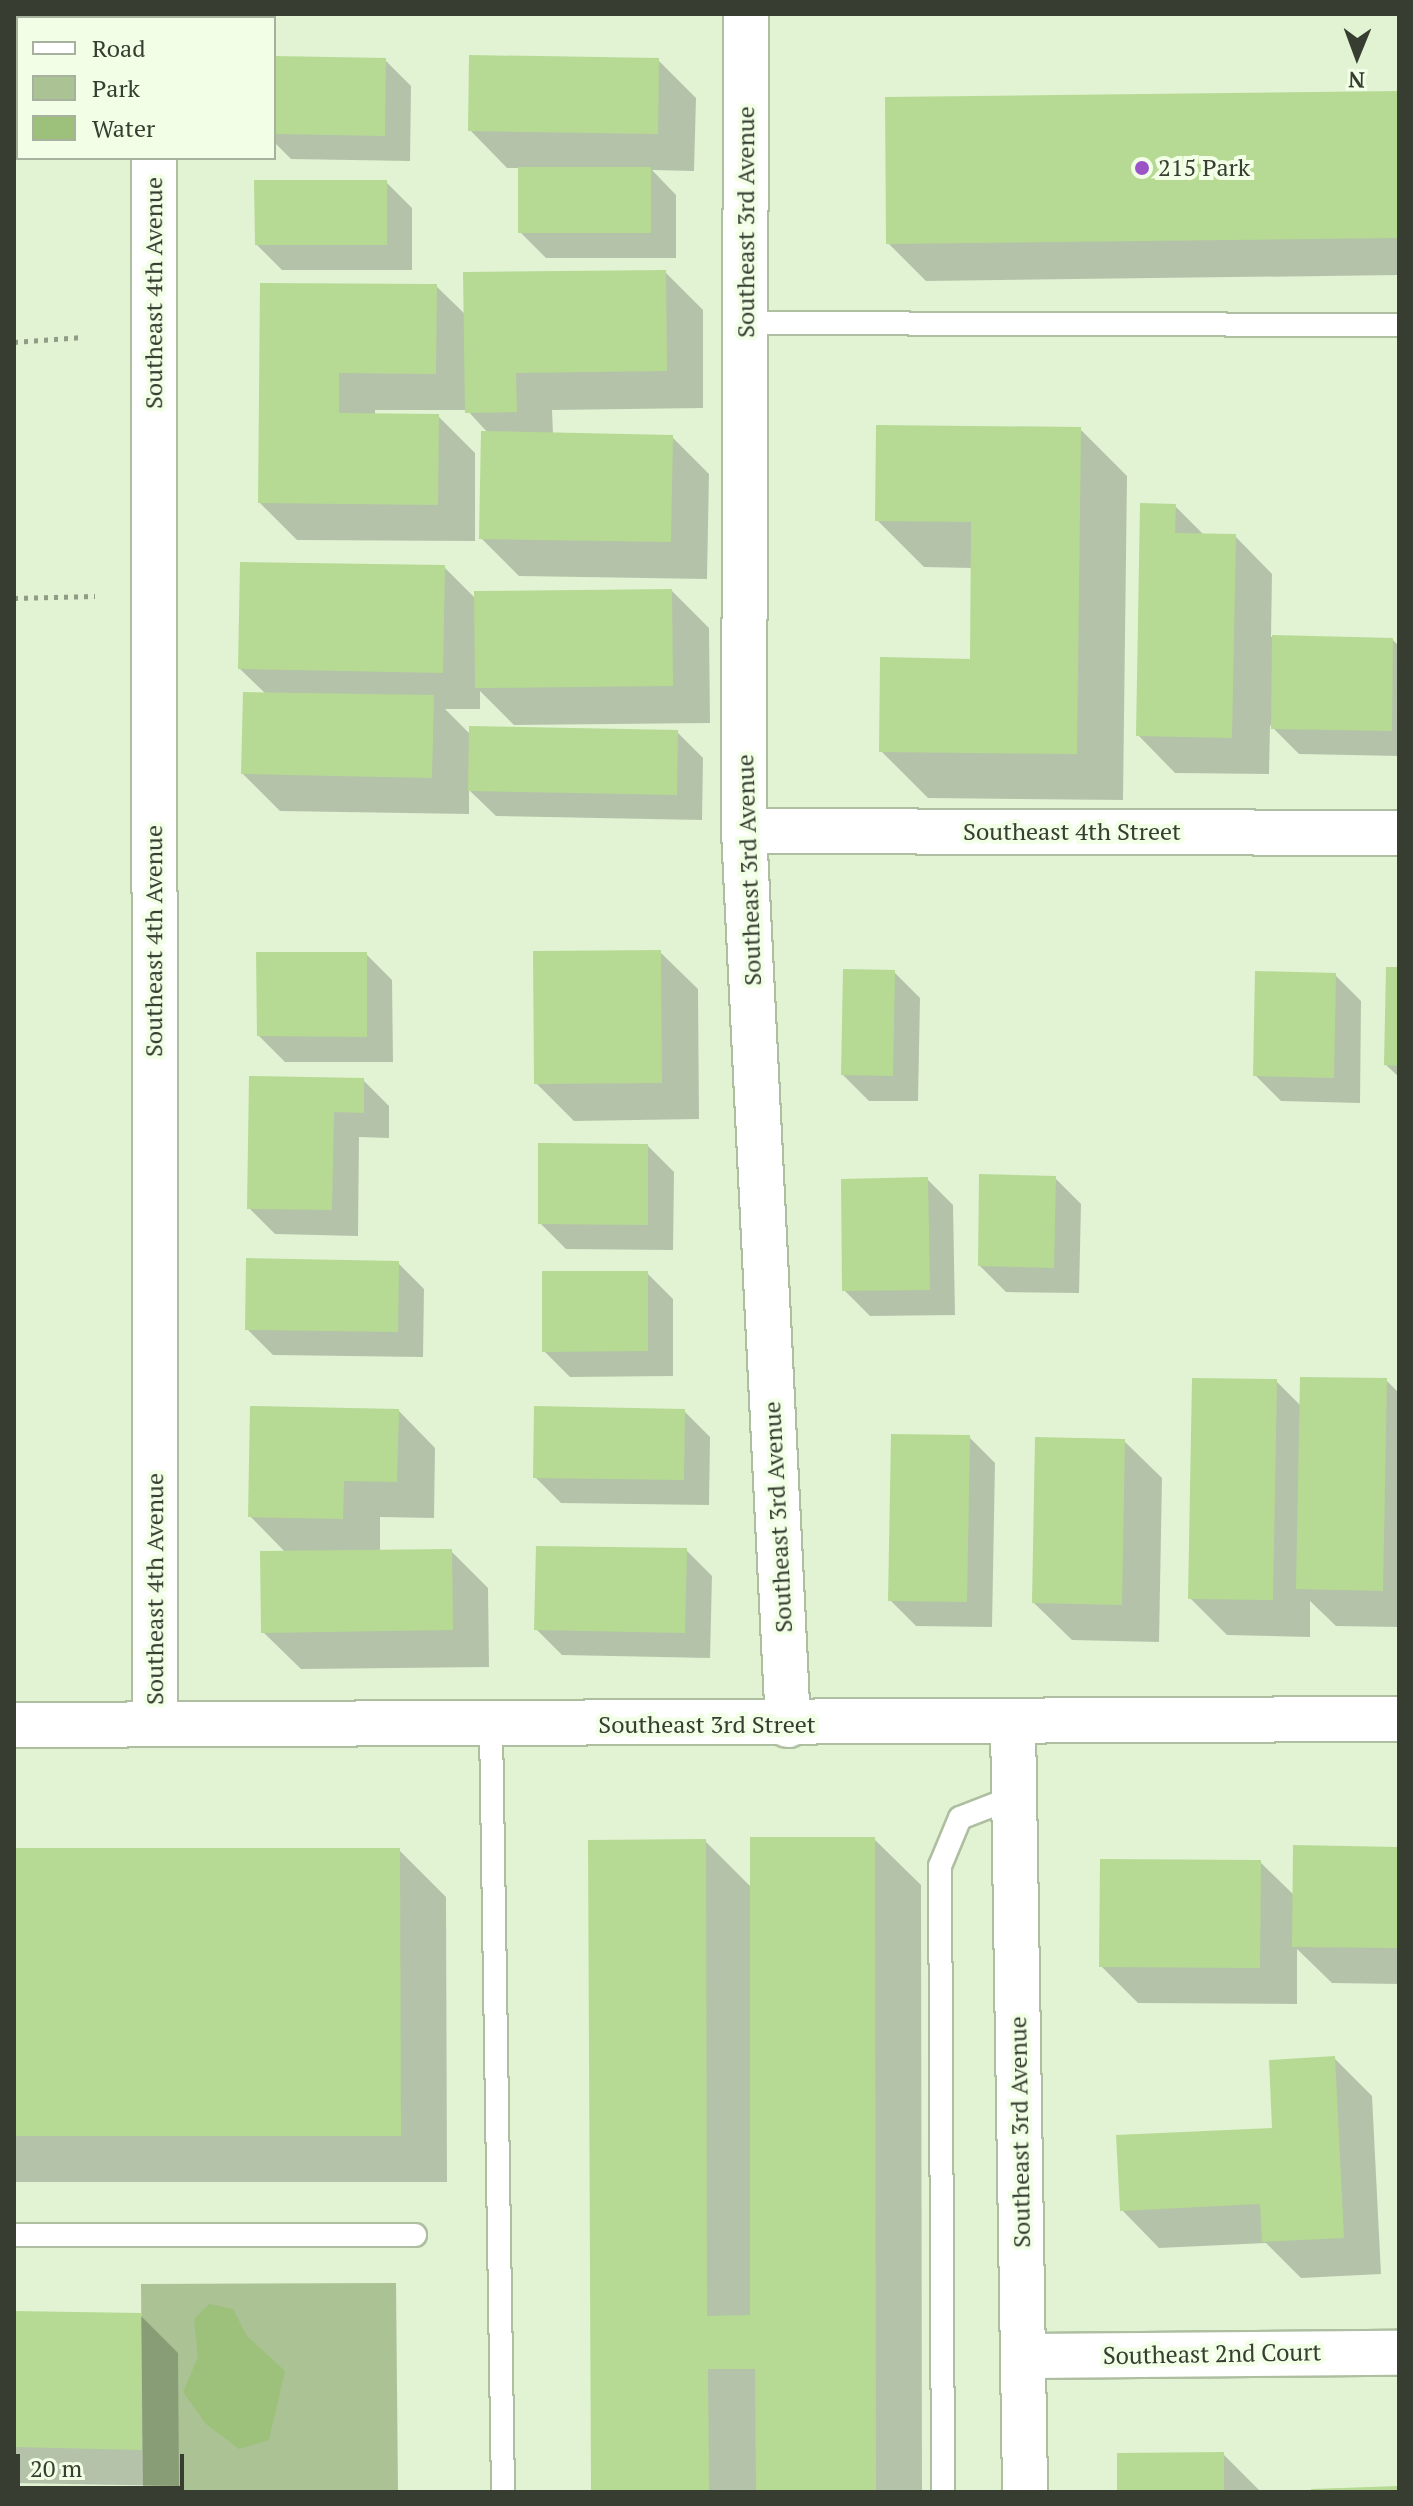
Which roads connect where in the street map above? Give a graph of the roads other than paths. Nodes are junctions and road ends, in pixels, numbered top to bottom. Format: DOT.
graph roads {
  1 [pos="746,14"];
  2 [pos="154,160"];
  3 [pos="746,323"];
  4 [pos="1399,325"];
  5 [pos="744,831"];
  6 [pos="1399,833"];
  7 [pos="1399,1719"];
  8 [pos="155,1724"];
  9 [pos="1013,1724"];
  10 [pos="14,1725"];
  11 [pos="788,1725"];
  12 [pos="491,1727"];
  13 [pos="1014,1797"];
  14 [pos="14,2235"];
  15 [pos="415,2235"];
  16 [pos="1399,2353"];
  17 [pos="1024,2356"];
  18 [pos="503,2492"];
  19 [pos="943,2492"];
  20 [pos="1025,2492"];
  1 -- 3 [label="street, Southeast 3rd Avenue"];
  2 -- 8 [label="street, Southeast 4th Avenue"];
  3 -- 4 [label="lane"];
  3 -- 5 [label="street, Southeast 3rd Avenue"];
  5 -- 6 [label="street, Southeast 4th Street"];
  5 -- 11 [label="street, Southeast 3rd Avenue"];
  7 -- 9 [label="street, Southeast 3rd Street"];
  8 -- 10 [label="street, Southeast 3rd Street"];
  8 -- 12 [label="street, Southeast 3rd Street"];
  9 -- 11 [label="street, Southeast 3rd Street"];
  9 -- 13 [label="street, Southeast 3rd Avenue"];
  11 -- 12 [label="street, Southeast 3rd Street"];
  12 -- 18 [label="lane"];
  13 -- 17 [label="street, Southeast 3rd Avenue"];
  13 -- 19 [label="lane"];
  14 -- 15 [label="lane"];
  16 -- 17 [label="street, Southeast 2nd Court"];
  17 -- 20 [label="street, Southeast 3rd Avenue"];
}
